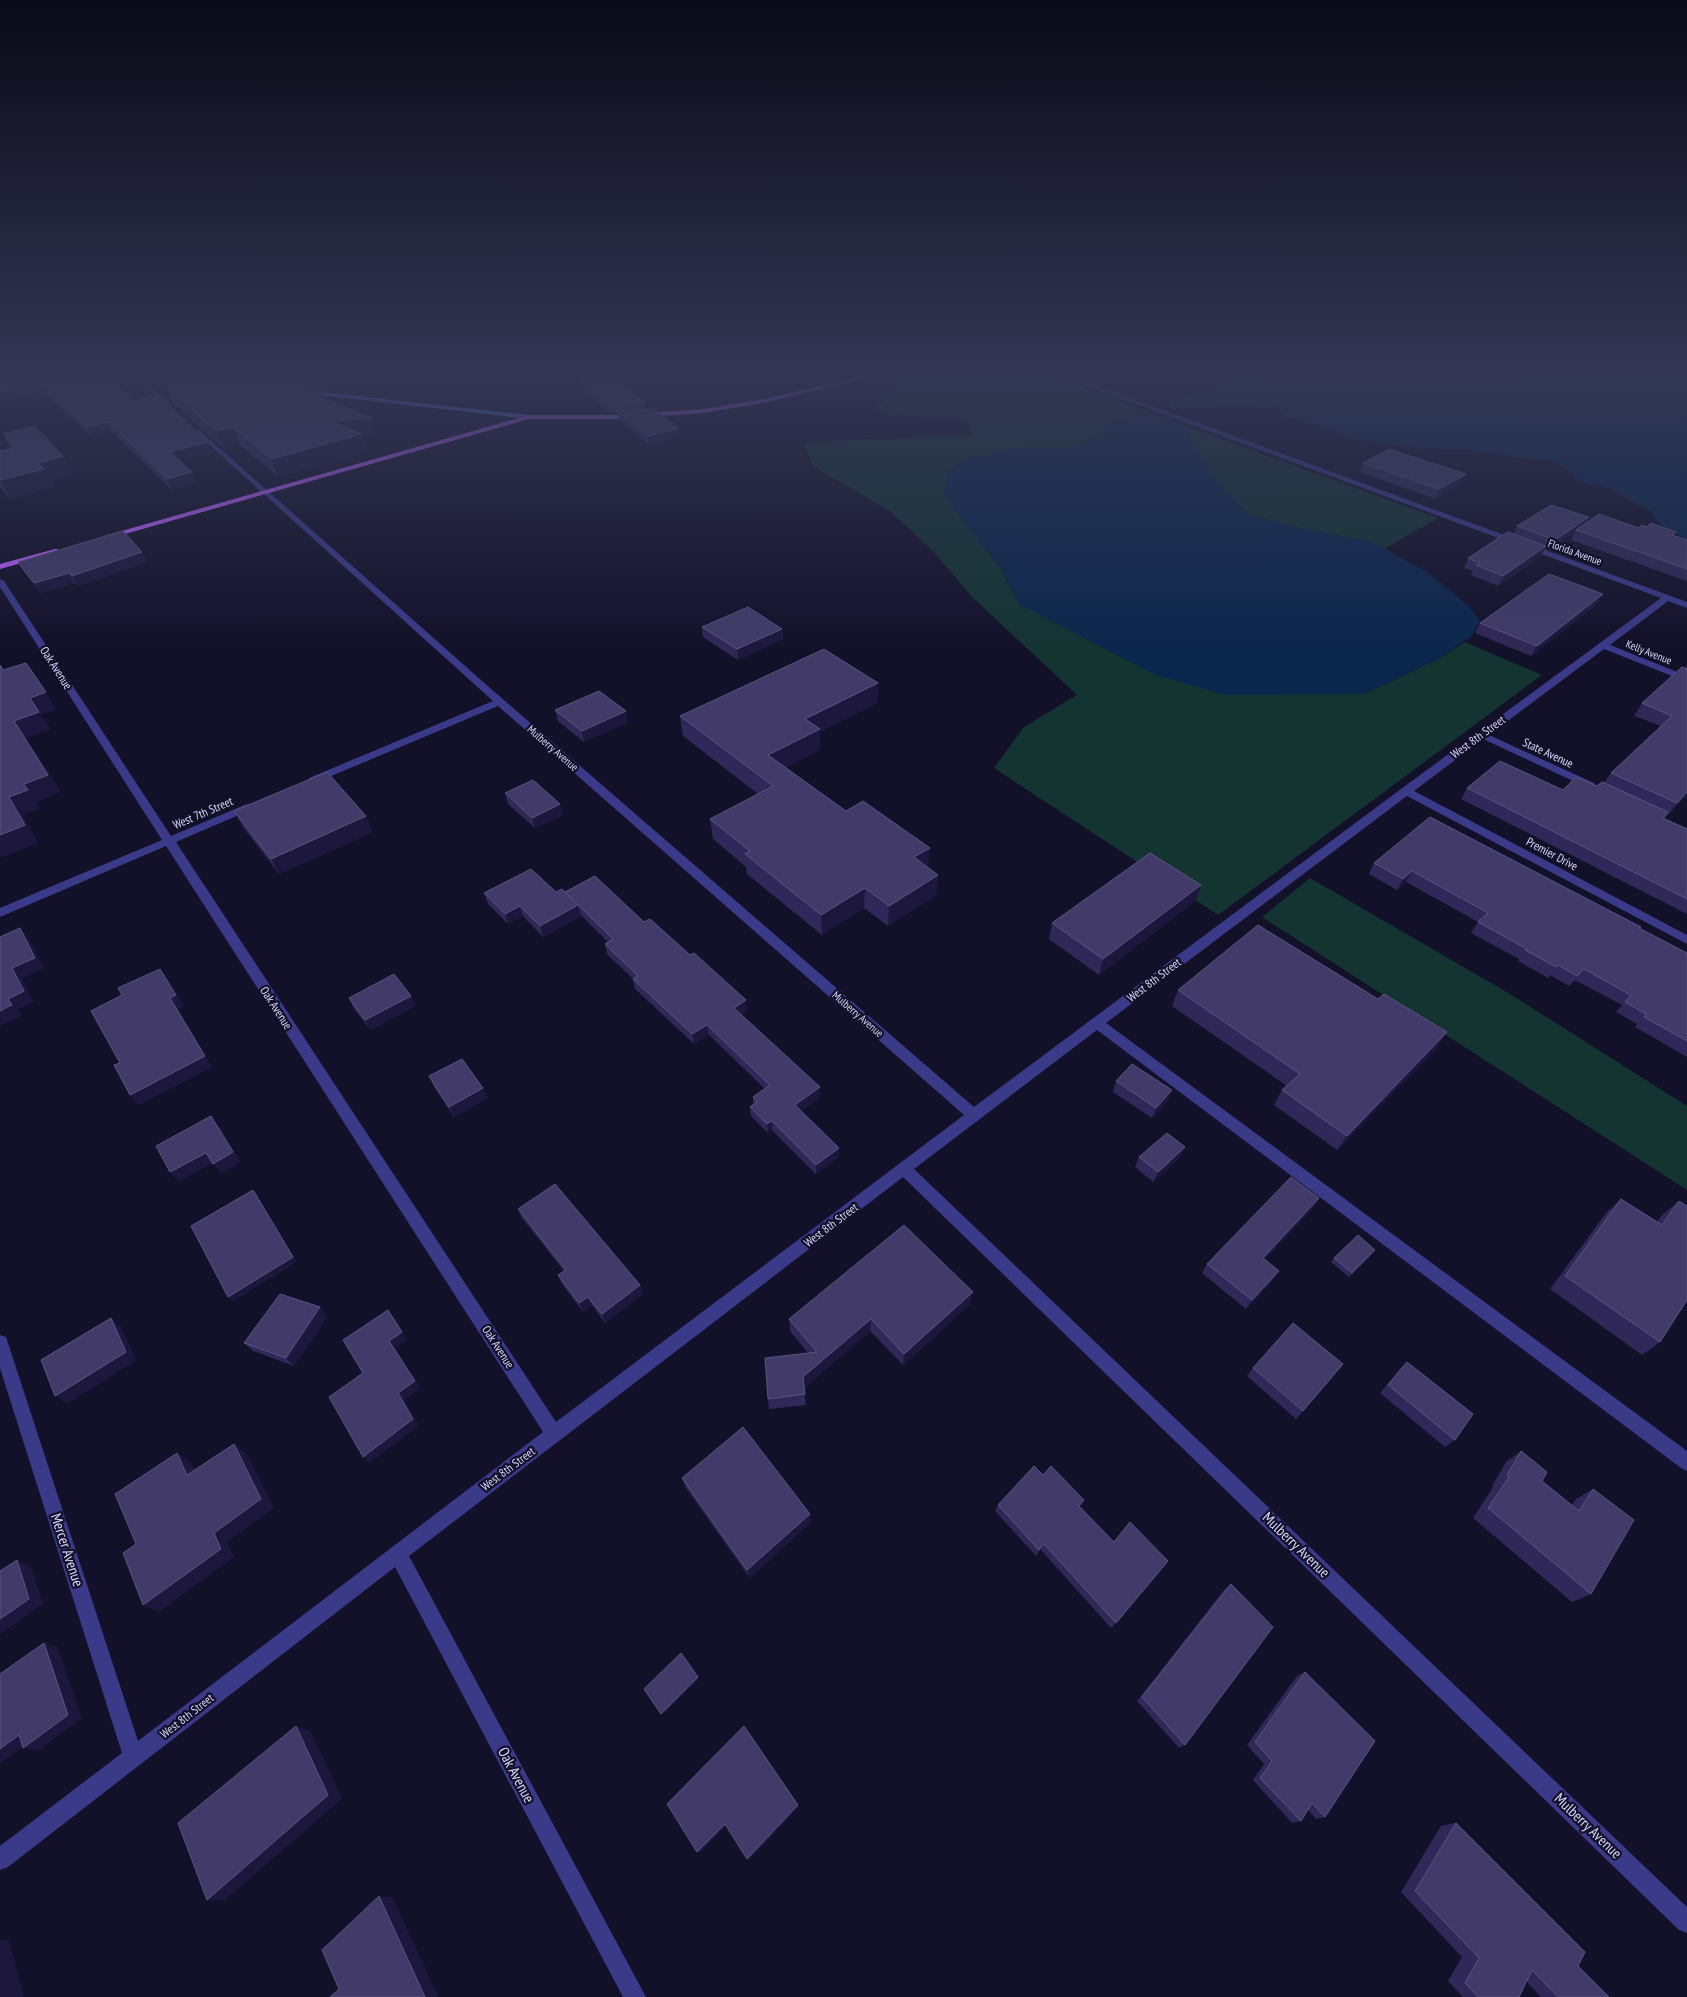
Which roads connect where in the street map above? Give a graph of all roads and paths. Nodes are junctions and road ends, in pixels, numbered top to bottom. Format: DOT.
graph roads {
  1 [pos="237,468"];
  2 [pos="347,468"];
  3 [pos="1312,468"];
  4 [pos="263,492"];
  5 [pos="101,538"];
  6 [pos="64,549"];
  7 [pos="0,567"];
  8 [pos="0,582"];
  9 [pos="1667,598"];
  10 [pos="1687,605"];
  11 [pos="1603,646"];
  12 [pos="1687,679"];
  13 [pos="499,702"];
  14 [pos="1481,735"];
  15 [pos="306,783"];
  16 [pos="1597,789"];
  17 [pos="1405,791"];
  18 [pos="259,802"];
  19 [pos="167,841"];
  20 [pos="0,913"];
  21 [pos="1687,940"];
  22 [pos="1097,1023"];
  23 [pos="974,1116"];
  24 [pos="905,1169"];
  25 [pos="0,1343"];
  26 [pos="554,1434"];
  27 [pos="1687,1462"];
  28 [pos="398,1553"];
  29 [pos="133,1757"];
  30 [pos="0,1858"];
  31 [pos="1687,1922"];
  32 [pos="635,1997"];
  1 -- 4 [label="street, Mulberry Avenue"];
  2 -- 4 [label="main road"];
  3 -- 9 [label="street, Florida Avenue"];
  4 -- 5 [label="main road"];
  4 -- 13 [label="street, Mulberry Avenue"];
  6 -- 7 [label="main road"];
  8 -- 19 [label="street, Oak Avenue"];
  9 -- 10 [label="street, Florida Avenue"];
  9 -- 11 [label="street, West 8th Street"];
  11 -- 12 [label="street, Kelly Avenue"];
  11 -- 14 [label="street, West 8th Street"];
  13 -- 15 [label="street"];
  13 -- 23 [label="street, Mulberry Avenue"];
  14 -- 16 [label="street, State Avenue"];
  14 -- 17 [label="street, West 8th Street"];
  17 -- 21 [label="street, Premier Drive"];
  17 -- 22 [label="street, West 8th Street"];
  18 -- 19 [label="street, West 7th Street"];
  19 -- 20 [label="street, West 7th Street"];
  19 -- 26 [label="street, Oak Avenue"];
  22 -- 23 [label="street, West 8th Street"];
  22 -- 27 [label="street"];
  23 -- 24 [label="street, West 8th Street"];
  24 -- 26 [label="street, West 8th Street"];
  24 -- 31 [label="street, Mulberry Avenue"];
  25 -- 29 [label="street, Mercer Avenue"];
  26 -- 28 [label="street, West 8th Street"];
  28 -- 29 [label="street, West 8th Street"];
  28 -- 32 [label="street, Oak Avenue"];
  29 -- 30 [label="street, West 8th Street"];
}
